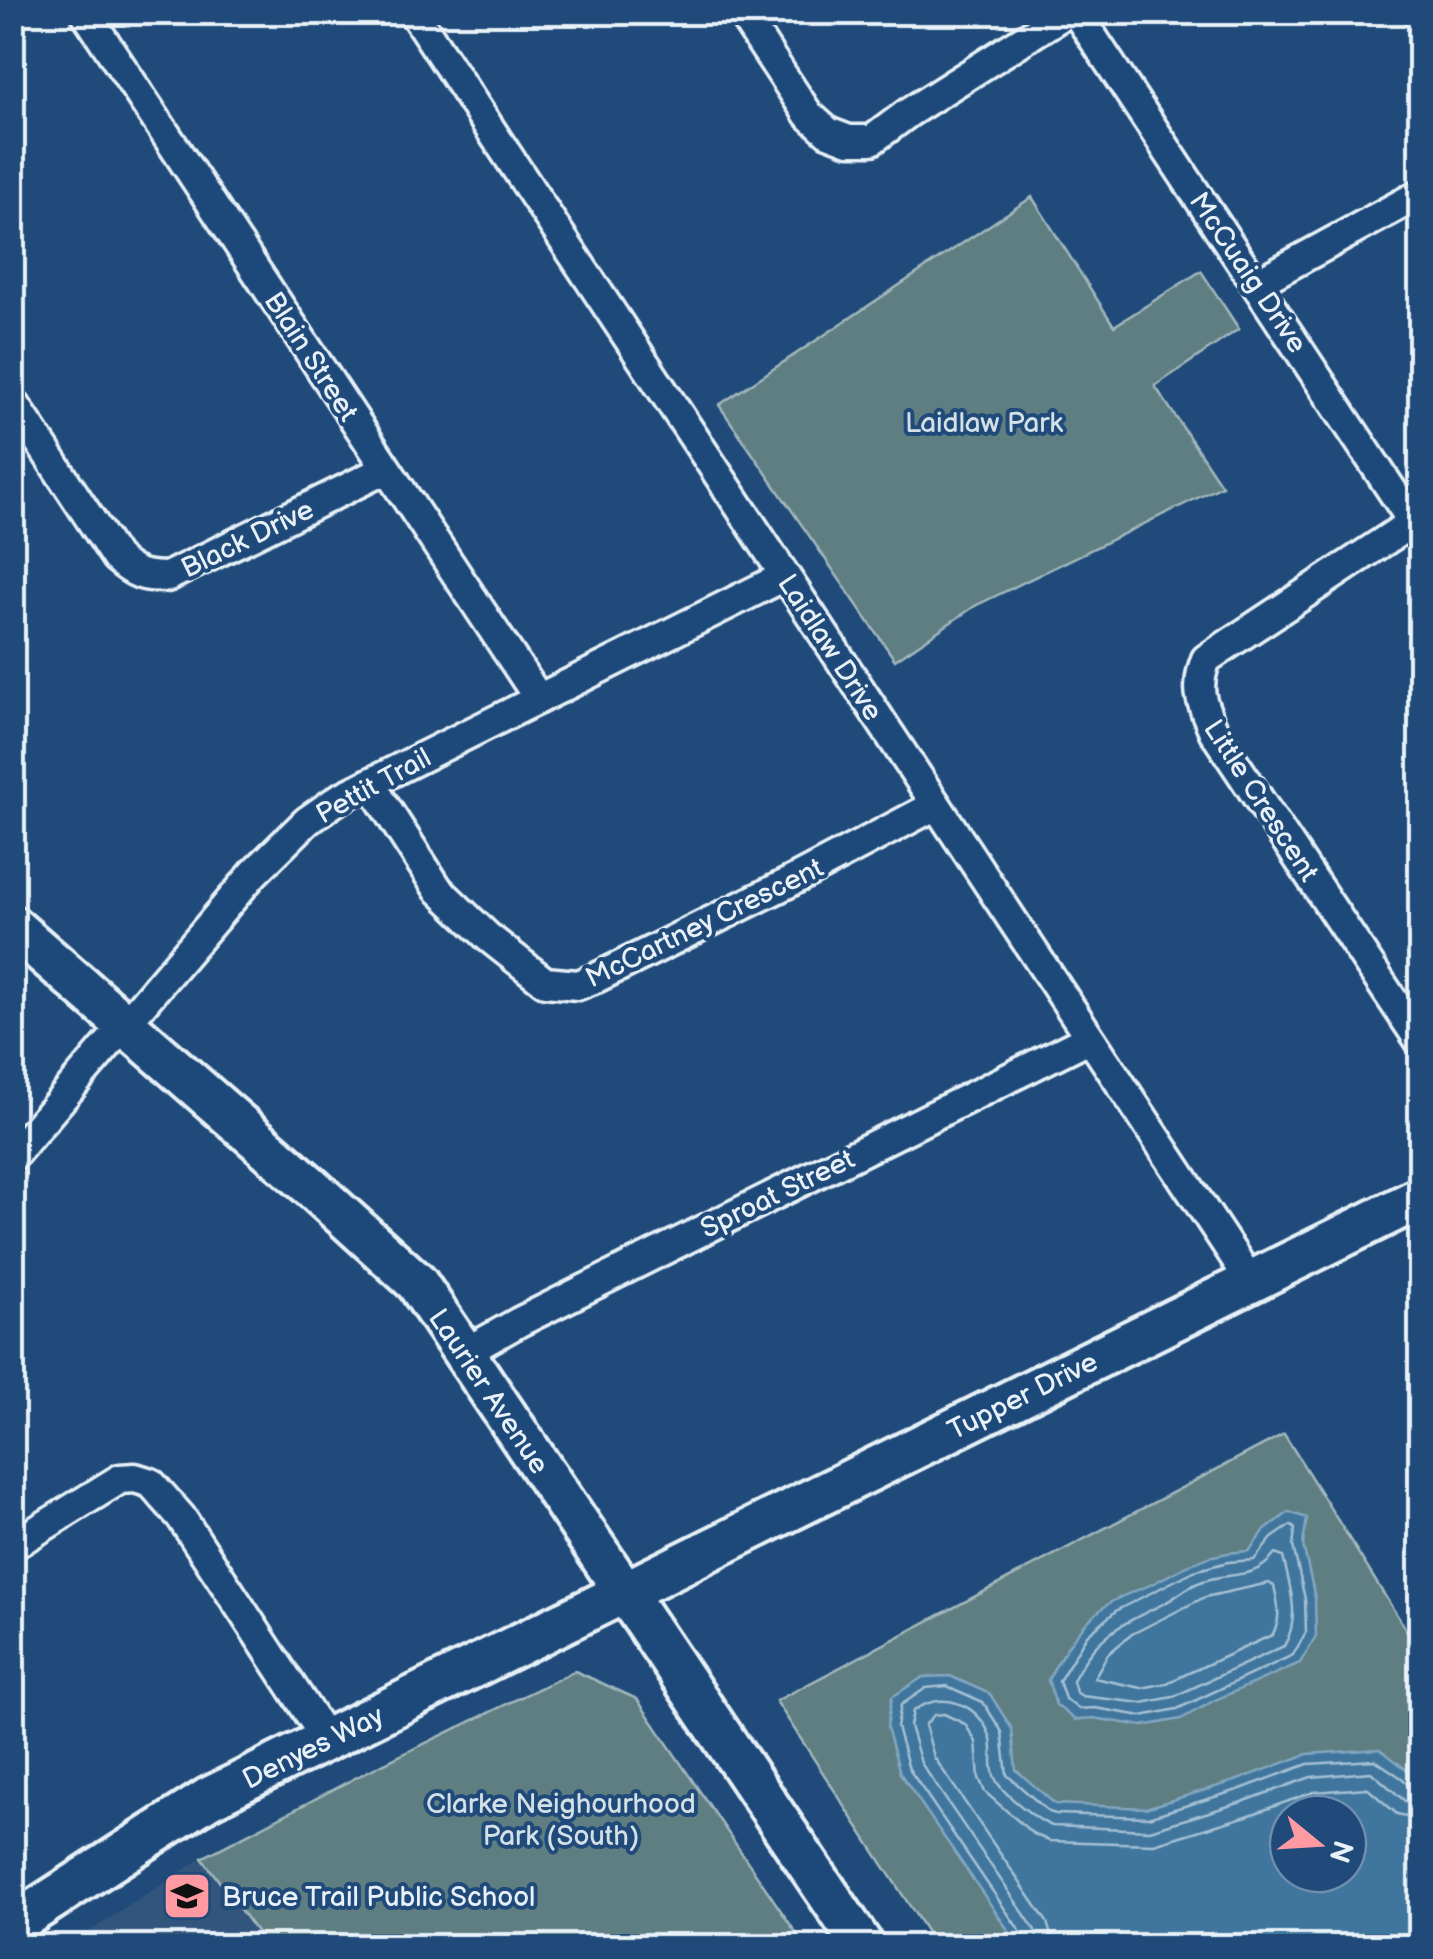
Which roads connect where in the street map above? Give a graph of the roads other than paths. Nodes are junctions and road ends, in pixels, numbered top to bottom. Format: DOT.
graph roads {
  1 [pos="85,12"];
  2 [pos="412,12"];
  3 [pos="742,12"];
  4 [pos="1067,12"];
  5 [pos="1076,12"];
  6 [pos="1420,194"];
  7 [pos="1257,283"];
  8 [pos="12,400"];
  9 [pos="386,469"];
  10 [pos="1417,528"];
  11 [pos="785,576"];
  12 [pos="539,699"];
  13 [pos="370,784"];
  14 [pos="936,805"];
  15 [pos="12,926"];
  16 [pos="126,1022"];
  17 [pos="1089,1038"];
  18 [pos="1420,1041"];
  19 [pos="12,1157"];
  20 [pos="1420,1198"];
  21 [pos="1250,1280"];
  22 [pos="466,1352"];
  23 [pos="12,1546"];
  24 [pos="624,1592"];
  25 [pos="326,1739"];
  26 [pos="12,1925"];
  27 [pos="864,1946"];
  1 -- 9 [label="street, Blain Street"];
  2 -- 11 [label="street, Laidlaw Drive"];
  3 -- 4 [label="street"];
  5 -- 7 [label="street, McCuaig Drive"];
  6 -- 7 [label="street"];
  7 -- 10 [label="street, McCuaig Drive"];
  8 -- 9 [label="street, Black Drive"];
  9 -- 12 [label="street, Blain Street"];
  10 -- 18 [label="street, Little Crescent"];
  11 -- 12 [label="street, Pettit Trail"];
  11 -- 14 [label="street, Laidlaw Drive"];
  12 -- 13 [label="street, Pettit Trail"];
  13 -- 14 [label="street, McCartney Crescent"];
  13 -- 16 [label="street, Pettit Trail"];
  14 -- 17 [label="street, Laidlaw Drive"];
  15 -- 16 [label="street, Laurier Avenue"];
  16 -- 19 [label="street, Pettit Trail"];
  16 -- 22 [label="street, Laurier Avenue"];
  17 -- 21 [label="street, Laidlaw Drive"];
  17 -- 22 [label="street, Sproat Street"];
  20 -- 21 [label="street, Tupper Drive"];
  21 -- 24 [label="street, Tupper Drive"];
  22 -- 24 [label="street, Laurier Avenue"];
  23 -- 25 [label="street"];
  24 -- 25 [label="street, Denyes Way"];
  24 -- 27 [label="street, Laurier Avenue"];
  25 -- 26 [label="street, Denyes Way"];
}
